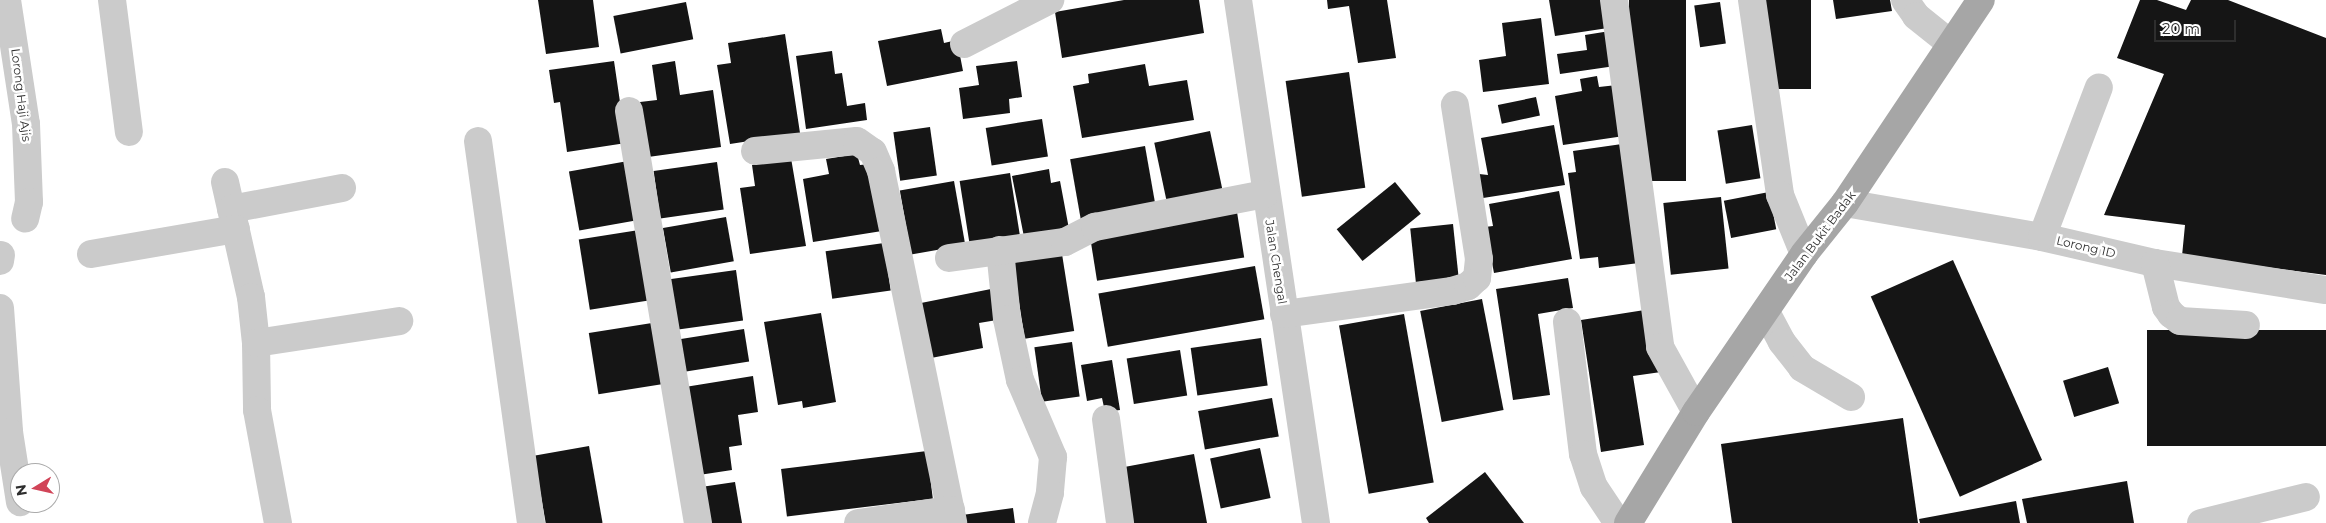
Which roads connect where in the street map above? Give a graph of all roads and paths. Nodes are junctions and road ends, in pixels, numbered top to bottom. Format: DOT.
graph roads {
  1 [pos="7,0"];
  2 [pos="112,0"];
  3 [pos="1050,0"];
  4 [pos="1238,0"];
  5 [pos="1614,0"];
  6 [pos="1752,0"];
  7 [pos="1906,0"];
  8 [pos="1982,0"];
  9 [pos="964,44"];
  10 [pos="1951,44"];
  11 [pos="2099,87"];
  12 [pos="11,93"];
  13 [pos="1455,105"];
  14 [pos="629,112"];
  15 [pos="129,132"];
  16 [pos="478,141"];
  17 [pos="754,151"];
  18 [pos="225,182"];
  19 [pos="342,188"];
  20 [pos="1264,194"];
  21 [pos="1845,203"];
  22 [pos="25,219"];
  23 [pos="234,219"];
  24 [pos="2042,237"];
  25 [pos="1000,250"];
  26 [pos="91,254"];
  27 [pos="1804,254"];
  28 [pos="949,258"];
  29 [pos="2156,263"];
  30 [pos="2326,290"];
  31 [pos="0,308"];
  32 [pos="1766,312"];
  33 [pos="1284,314"];
  34 [pos="399,321"];
  35 [pos="1567,322"];
  36 [pos="2246,325"];
  37 [pos="256,343"];
  38 [pos="1852,397"];
  39 [pos="1696,412"];
  40 [pos="1106,419"];
  41 [pos="13,463"];
  42 [pos="2306,497"];
  43 [pos="952,517"];
  44 [pos="278,523"];
  45 [pos="531,523"];
  46 [pos="698,523"];
  47 [pos="858,523"];
  48 [pos="1042,523"];
  49 [pos="1120,523"];
  50 [pos="1316,523"];
  51 [pos="1618,523"];
  52 [pos="1628,523"];
  53 [pos="2201,523"];
  1 -- 12 [label="street, Lorong Haji Ajis"];
  2 -- 15 [label="street"];
  3 -- 9 [label="street"];
  4 -- 20 [label="street, Jalan Chengal"];
  5 -- 39 [label="street"];
  6 -- 27 [label="street"];
  7 -- 10 [label="street"];
  8 -- 10 [label="main road, Jalan Bukit Badak"];
  10 -- 21 [label="main road, Jalan Bukit Badak"];
  11 -- 24 [label="street"];
  12 -- 22 [label="street, Lorong Haji Ajis"];
  13 -- 33 [label="street"];
  14 -- 46 [label="street"];
  16 -- 45 [label="street"];
  17 -- 43 [label="street"];
  18 -- 23 [label="street"];
  19 -- 23 [label="street"];
  20 -- 25 [label="street"];
  20 -- 33 [label="street, Jalan Chengal"];
  21 -- 24 [label="street, Lorong 1D"];
  21 -- 27 [label="main road, Jalan Bukit Badak"];
  23 -- 26 [label="street"];
  23 -- 37 [label="street"];
  24 -- 29 [label="street, Lorong 1D"];
  25 -- 28 [label="street"];
  25 -- 48 [label="street"];
  27 -- 32 [label="main road, Jalan Bukit Badak"];
  29 -- 30 [label="street, Lorong 1D"];
  29 -- 36 [label="street"];
  31 -- 41 [label="street"];
  32 -- 38 [label="street"];
  32 -- 39 [label="main road, Jalan Bukit Badak"];
  33 -- 50 [label="street, Jalan Chengal"];
  34 -- 37 [label="street"];
  35 -- 51 [label="street"];
  37 -- 44 [label="street"];
  39 -- 52 [label="main road, Jalan Bukit Badak"];
  40 -- 49 [label="street"];
  42 -- 53 [label="street"];
  43 -- 47 [label="street"];
}
